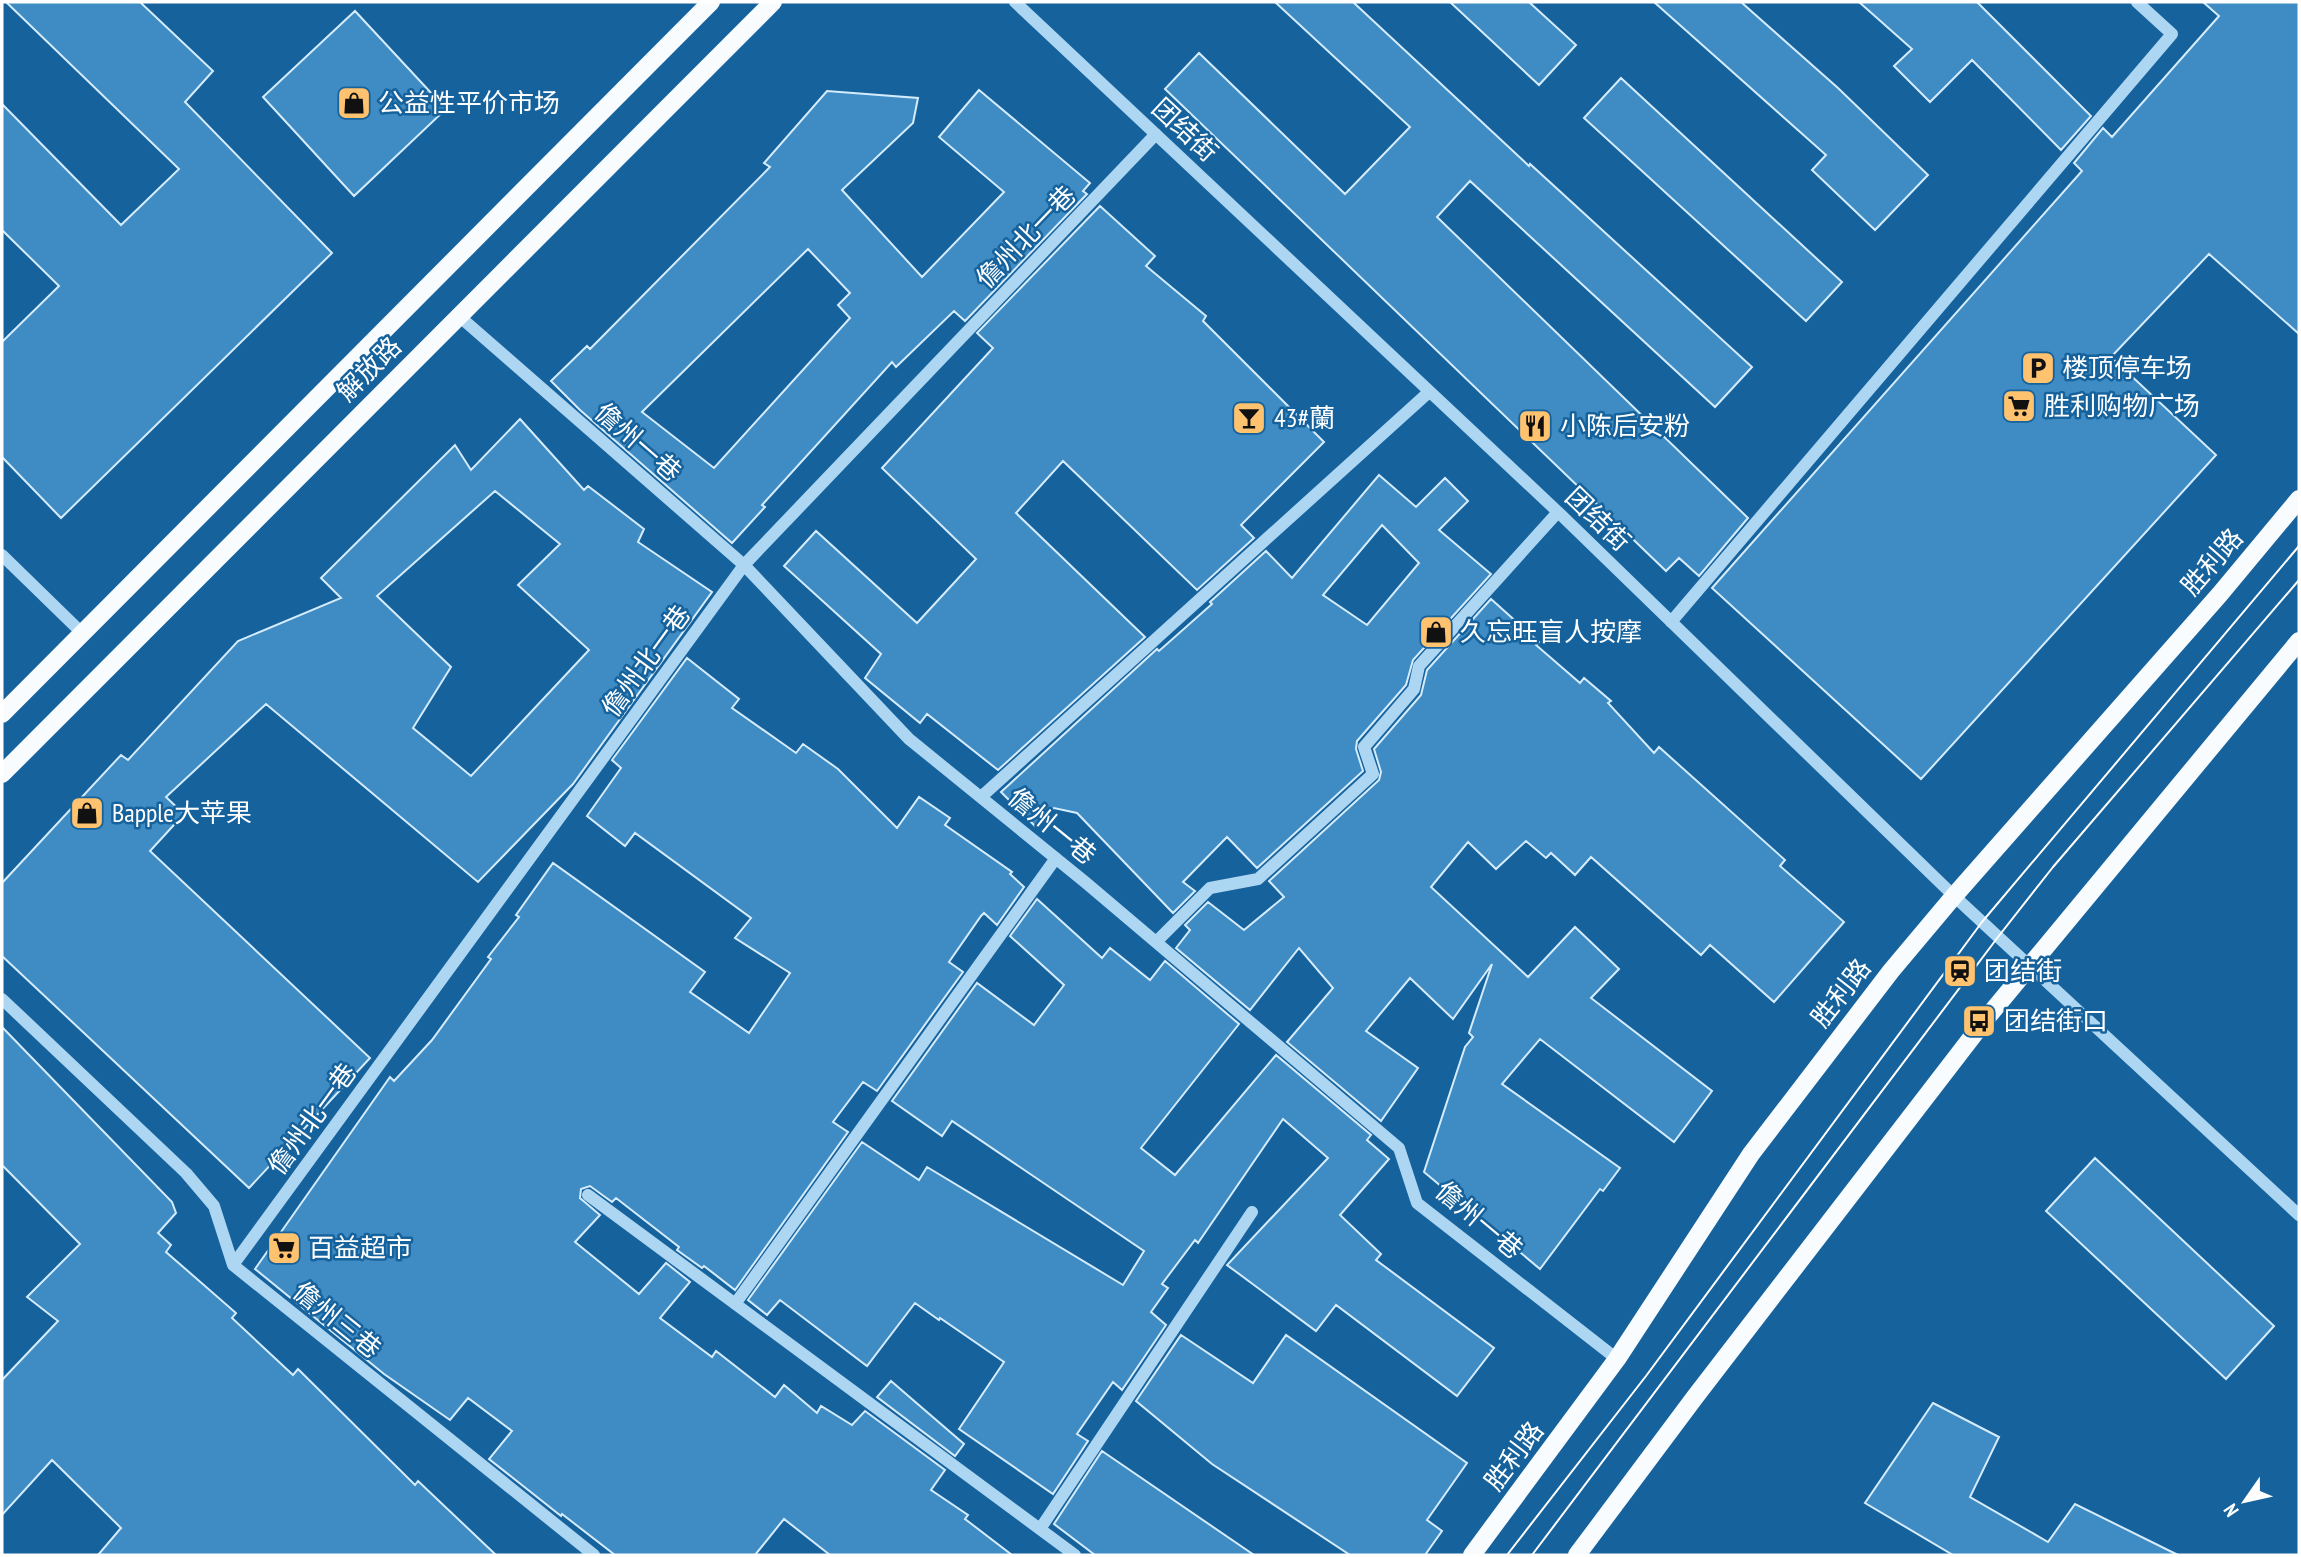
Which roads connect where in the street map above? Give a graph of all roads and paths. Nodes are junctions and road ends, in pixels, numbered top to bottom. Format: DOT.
graph roads {
  1 [pos="711,2"];
  2 [pos="773,2"];
  3 [pos="1015,2"];
  4 [pos="2142,3"];
  5 [pos="1156,134"];
  6 [pos="459,316"];
  7 [pos="1429,391"];
  8 [pos="2299,499"];
  9 [pos="1558,512"];
  10 [pos="2,555"];
  11 [pos="744,565"];
  12 [pos="1671,622"];
  13 [pos="82,633"];
  14 [pos="2299,642"];
  15 [pos="2,714"];
  16 [pos="2,774"];
  17 [pos="981,797"];
  18 [pos="1056,858"];
  19 [pos="1954,896"];
  20 [pos="1156,942"];
  21 [pos="2028,964"];
  22 [pos="2,999"];
  23 [pos="587,1195"];
  24 [pos="1252,1212"];
  25 [pos="2299,1215"];
  26 [pos="233,1265"];
  27 [pos="735,1304"];
  28 [pos="1617,1359"];
  29 [pos="1040,1530"];
  30 [pos="594,1555"];
  31 [pos="1075,1555"];
  32 [pos="1472,1555"];
  33 [pos="1577,1555"];
  1 -- 13 [label="main road, 解放路"];
  2 -- 6 [label="main road, 解放路"];
  3 -- 5 [label="street, 团结街"];
  4 -- 12 [label="street"];
  5 -- 7 [label="street, 团结街"];
  5 -- 11 [label="street, 儋州北一巷"];
  6 -- 11 [label="street, 儋州一巷"];
  6 -- 16 [label="main road, 解放路"];
  7 -- 9 [label="street, 团结街"];
  7 -- 17 [label="street"];
  8 -- 19 [label="main road, 胜利路"];
  9 -- 12 [label="street, 团结街"];
  9 -- 20 [label="street"];
  10 -- 13 [label="street"];
  11 -- 17 [label="street, 儋州一巷"];
  11 -- 26 [label="street, 儋州北一巷"];
  12 -- 19 [label="street, 团结街"];
  13 -- 15 [label="main road, 解放路"];
  14 -- 21 [label="main road"];
  17 -- 18 [label="street, 儋州一巷"];
  18 -- 20 [label="street, 儋州一巷"];
  18 -- 27 [label="street"];
  19 -- 21 [label="street, 团结街"];
  19 -- 28 [label="main road, 胜利路"];
  20 -- 28 [label="street, 儋州一巷"];
  21 -- 25 [label="street, 团结街"];
  21 -- 33 [label="main road"];
  22 -- 26 [label="street"];
  23 -- 27 [label="street"];
  24 -- 29 [label="street"];
  26 -- 30 [label="street, 儋州三巷"];
  27 -- 29 [label="street"];
  28 -- 32 [label="main road, 胜利路"];
  29 -- 31 [label="street"];
}
